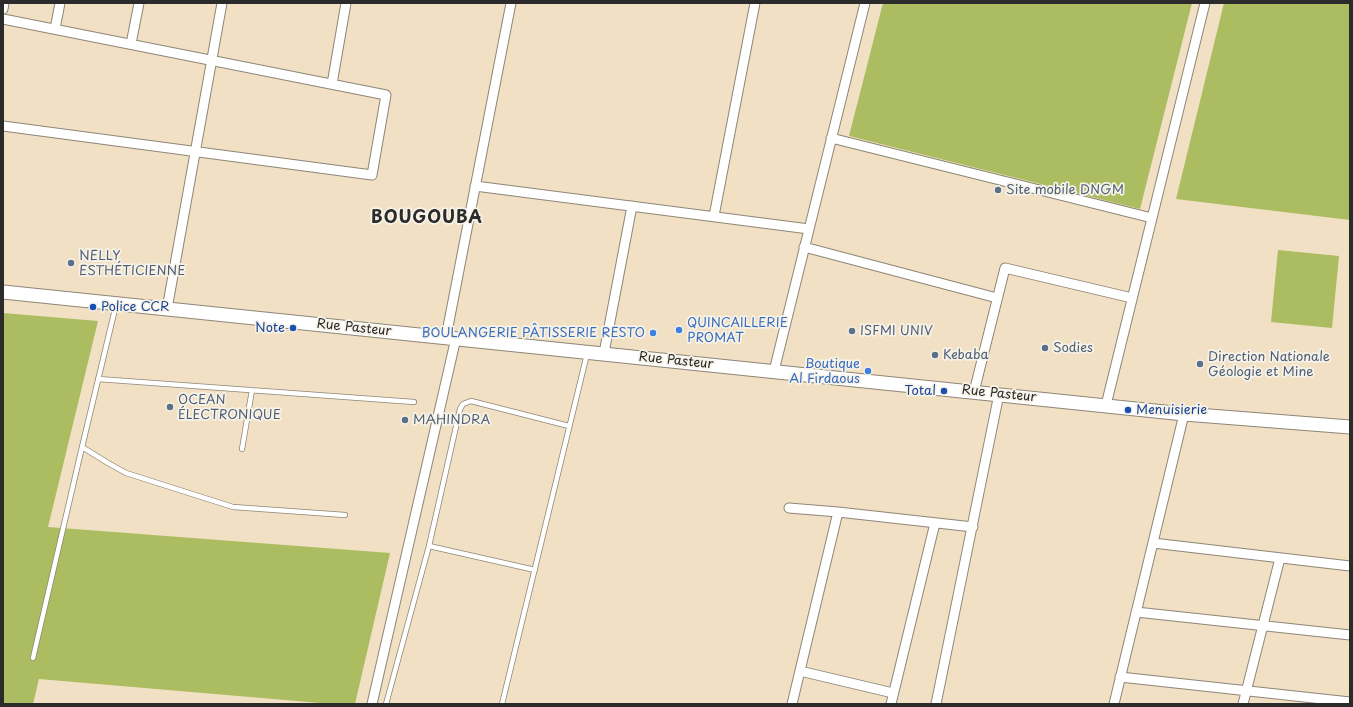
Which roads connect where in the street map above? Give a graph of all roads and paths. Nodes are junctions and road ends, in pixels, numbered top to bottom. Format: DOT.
graph roads {
  1 [pos="4,3"];
  2 [pos="60,3"];
  3 [pos="139,3"];
  4 [pos="222,3"];
  5 [pos="346,3"];
  6 [pos="511,3"];
  7 [pos="755,3"];
  8 [pos="865,3"];
  9 [pos="1205,3"];
  10 [pos="3,9"];
  11 [pos="3,19"];
  12 [pos="55,29"];
  13 [pos="131,44"];
  14 [pos="212,60"];
  15 [pos="332,84"];
  16 [pos="3,126"];
  17 [pos="831,138"];
  18 [pos="195,152"];
  19 [pos="475,186"];
  20 [pos="632,206"];
  21 [pos="714,216"];
  22 [pos="1152,218"];
  23 [pos="809,228"];
  24 [pos="804,247"];
  25 [pos="3,292"];
  26 [pos="997,298"];
  27 [pos="1132,298"];
  28 [pos="117,303"];
  29 [pos="168,309"];
  30 [pos="451,338"];
  31 [pos="587,352"];
  32 [pos="604,354"];
  33 [pos="774,371"];
  34 [pos="98,379"];
  35 [pos="252,390"];
  36 [pos="974,392"];
  37 [pos="999,394"];
  38 [pos="414,402"];
  39 [pos="1106,405"];
  40 [pos="1184,414"];
  41 [pos="569,426"];
  42 [pos="1350,427"];
  43 [pos="82,447"];
  44 [pos="242,449"];
  45 [pos="789,508"];
  46 [pos="838,512"];
  47 [pos="345,515"];
  48 [pos="935,523"];
  49 [pos="973,527"];
  50 [pos="1153,543"];
  51 [pos="429,546"];
  52 [pos="1280,558"];
  53 [pos="1350,566"];
  54 [pos="535,570"];
  55 [pos="1136,612"];
  56 [pos="1262,626"];
  57 [pos="1350,635"];
  58 [pos="33,658"];
  59 [pos="800,671"];
  60 [pos="1120,677"];
  61 [pos="1246,691"];
  62 [pos="893,694"];
  63 [pos="1346,702"];
  64 [pos="372,704"];
  65 [pos="386,704"];
  66 [pos="502,704"];
  67 [pos="792,704"];
  68 [pos="891,704"];
  69 [pos="936,704"];
  70 [pos="1114,704"];
  71 [pos="1243,704"];
  1 -- 10 [label="street"];
  2 -- 12 [label="street"];
  3 -- 13 [label="street"];
  4 -- 14 [label="street"];
  5 -- 15 [label="street"];
  6 -- 19 [label="street"];
  7 -- 21 [label="street"];
  8 -- 17 [label="street"];
  9 -- 22 [label="street"];
  11 -- 12 [label="street"];
  12 -- 13 [label="street"];
  13 -- 14 [label="street"];
  14 -- 15 [label="street"];
  14 -- 18 [label="street"];
  15 -- 18 [label="street"];
  16 -- 18 [label="street"];
  17 -- 22 [label="street"];
  17 -- 23 [label="street"];
  18 -- 29 [label="street"];
  19 -- 20 [label="street"];
  19 -- 30 [label="street"];
  20 -- 21 [label="street"];
  20 -- 32 [label="street"];
  21 -- 23 [label="street"];
  22 -- 27 [label="street"];
  23 -- 24 [label="street"];
  24 -- 26 [label="street"];
  24 -- 33 [label="street"];
  25 -- 28 [label="main road, Rue Pasteur"];
  26 -- 27 [label="street"];
  26 -- 36 [label="street"];
  27 -- 39 [label="street"];
  28 -- 29 [label="main road, Rue Pasteur"];
  28 -- 34 [label="lane"];
  29 -- 30 [label="main road, Rue Pasteur"];
  30 -- 31 [label="main road, Rue Pasteur"];
  30 -- 64 [label="street"];
  31 -- 32 [label="main road, Rue Pasteur"];
  31 -- 41 [label="lane"];
  32 -- 33 [label="main road, Rue Pasteur"];
  33 -- 36 [label="main road, Rue Pasteur"];
  34 -- 35 [label="lane"];
  34 -- 43 [label="lane"];
  35 -- 38 [label="lane"];
  35 -- 44 [label="lane"];
  36 -- 37 [label="main road, Rue Pasteur"];
  37 -- 39 [label="main road, Rue Pasteur"];
  37 -- 49 [label="street"];
  39 -- 40 [label="main road, Rue Pasteur"];
  40 -- 42 [label="main road, Rue Pasteur"];
  40 -- 50 [label="street"];
  41 -- 51 [label="lane"];
  41 -- 54 [label="lane"];
  43 -- 47 [label="lane"];
  43 -- 58 [label="lane"];
  45 -- 46 [label="street"];
  46 -- 48 [label="street"];
  46 -- 59 [label="street"];
  48 -- 49 [label="street"];
  48 -- 62 [label="street"];
  49 -- 69 [label="street"];
  50 -- 52 [label="street"];
  50 -- 55 [label="street"];
  51 -- 54 [label="lane"];
  51 -- 65 [label="lane"];
  52 -- 53 [label="street"];
  52 -- 56 [label="street"];
  54 -- 66 [label="lane"];
  55 -- 56 [label="street"];
  55 -- 60 [label="street"];
  56 -- 57 [label="street"];
  56 -- 61 [label="street"];
  59 -- 62 [label="street"];
  59 -- 67 [label="street"];
  60 -- 61 [label="street"];
  60 -- 70 [label="street"];
  61 -- 63 [label="street"];
  61 -- 71 [label="street"];
  62 -- 68 [label="street"];
}
